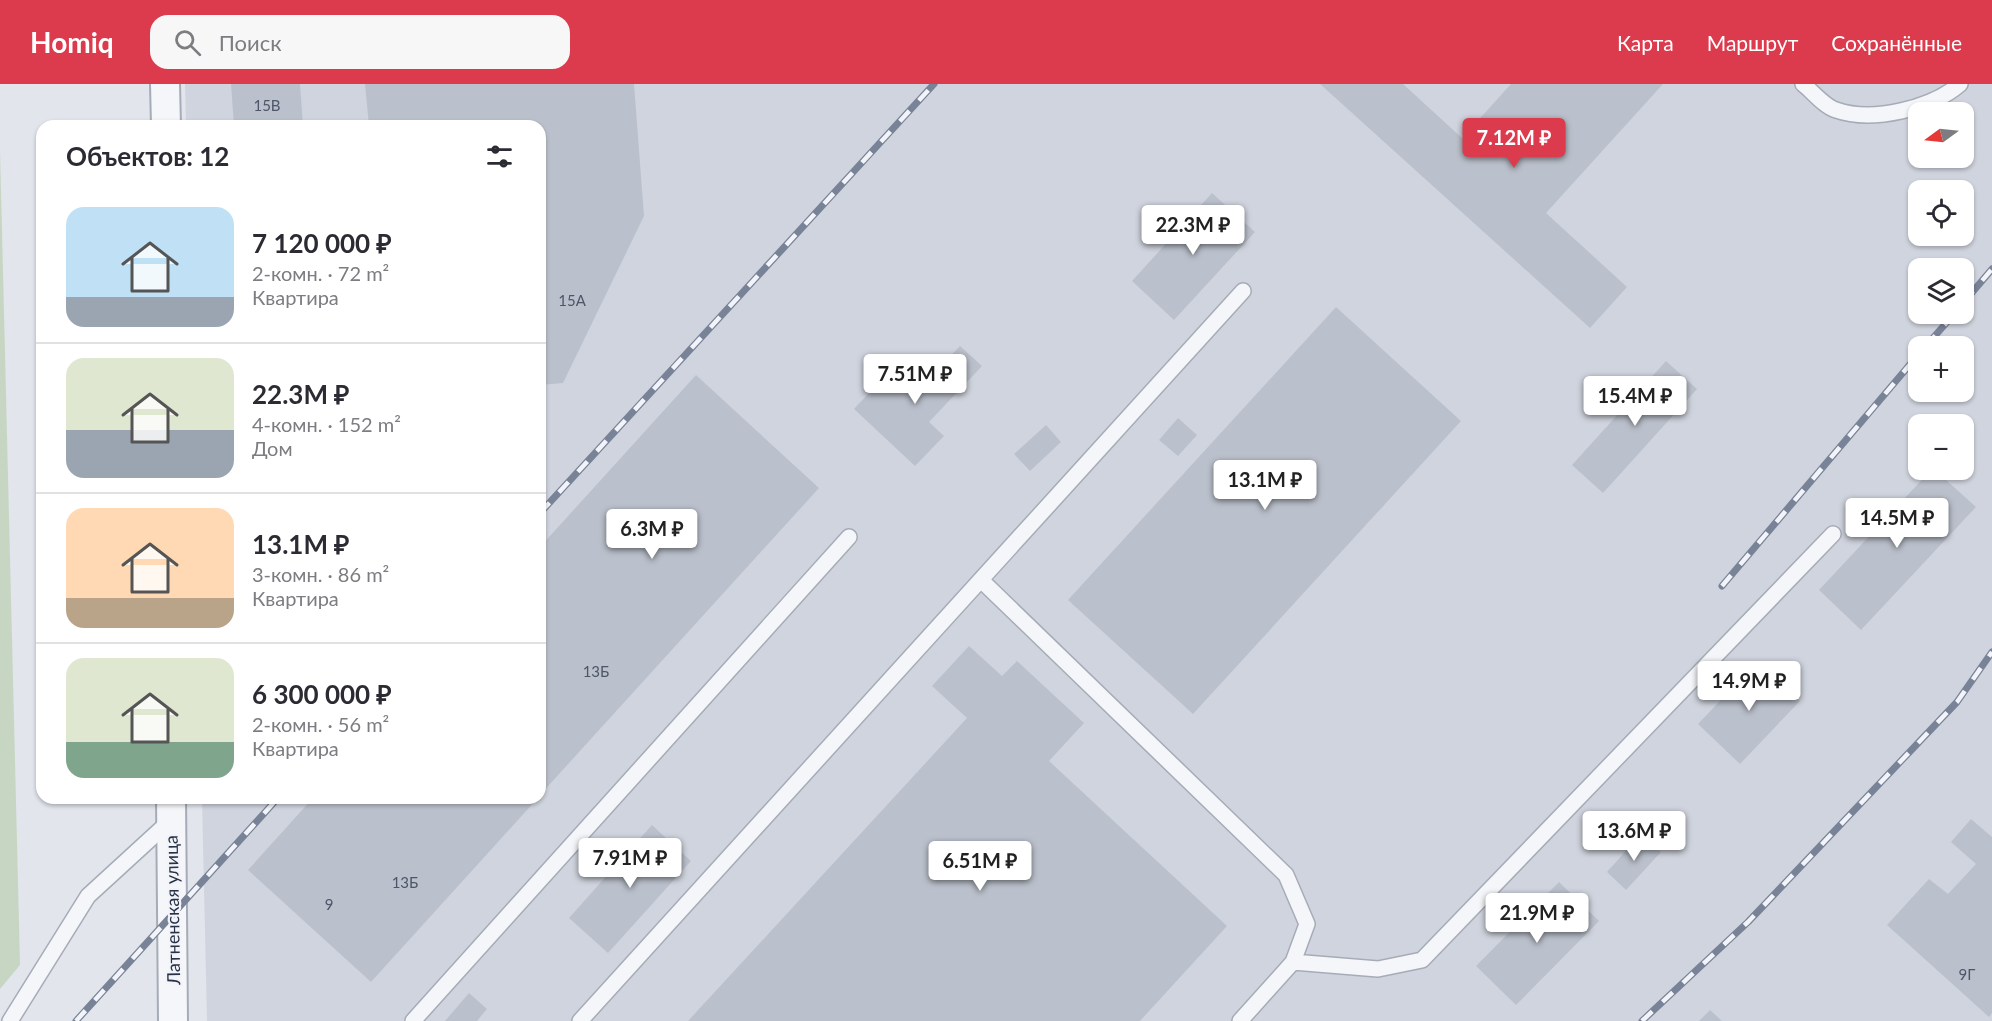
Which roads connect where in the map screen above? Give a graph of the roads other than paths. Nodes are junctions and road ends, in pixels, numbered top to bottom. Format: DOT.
graph roads {
  1 [pos="165,84"];
  2 [pos="1803,84"];
  3 [pos="1960,84"];
  4 [pos="166,120"];
  5 [pos="1243,291"];
  6 [pos="1833,534"];
  7 [pos="849,537"];
  8 [pos="981,580"];
  9 [pos="171,809"];
  10 [pos="1293,962"];
  11 [pos="10,1021"];
  12 [pos="173,1021"];
  13 [pos="414,1021"];
  14 [pos="580,1021"];
  15 [pos="1240,1021"];
  1 -- 4 [label="street"];
  2 -- 3 [label="lane"];
  5 -- 8 [label="lane"];
  6 -- 10 [label="lane"];
  7 -- 13 [label="lane"];
  8 -- 10 [label="lane"];
  8 -- 14 [label="lane"];
  9 -- 11 [label="lane"];
  9 -- 12 [label="street, Латненская улица"];
  10 -- 15 [label="lane"];
}
